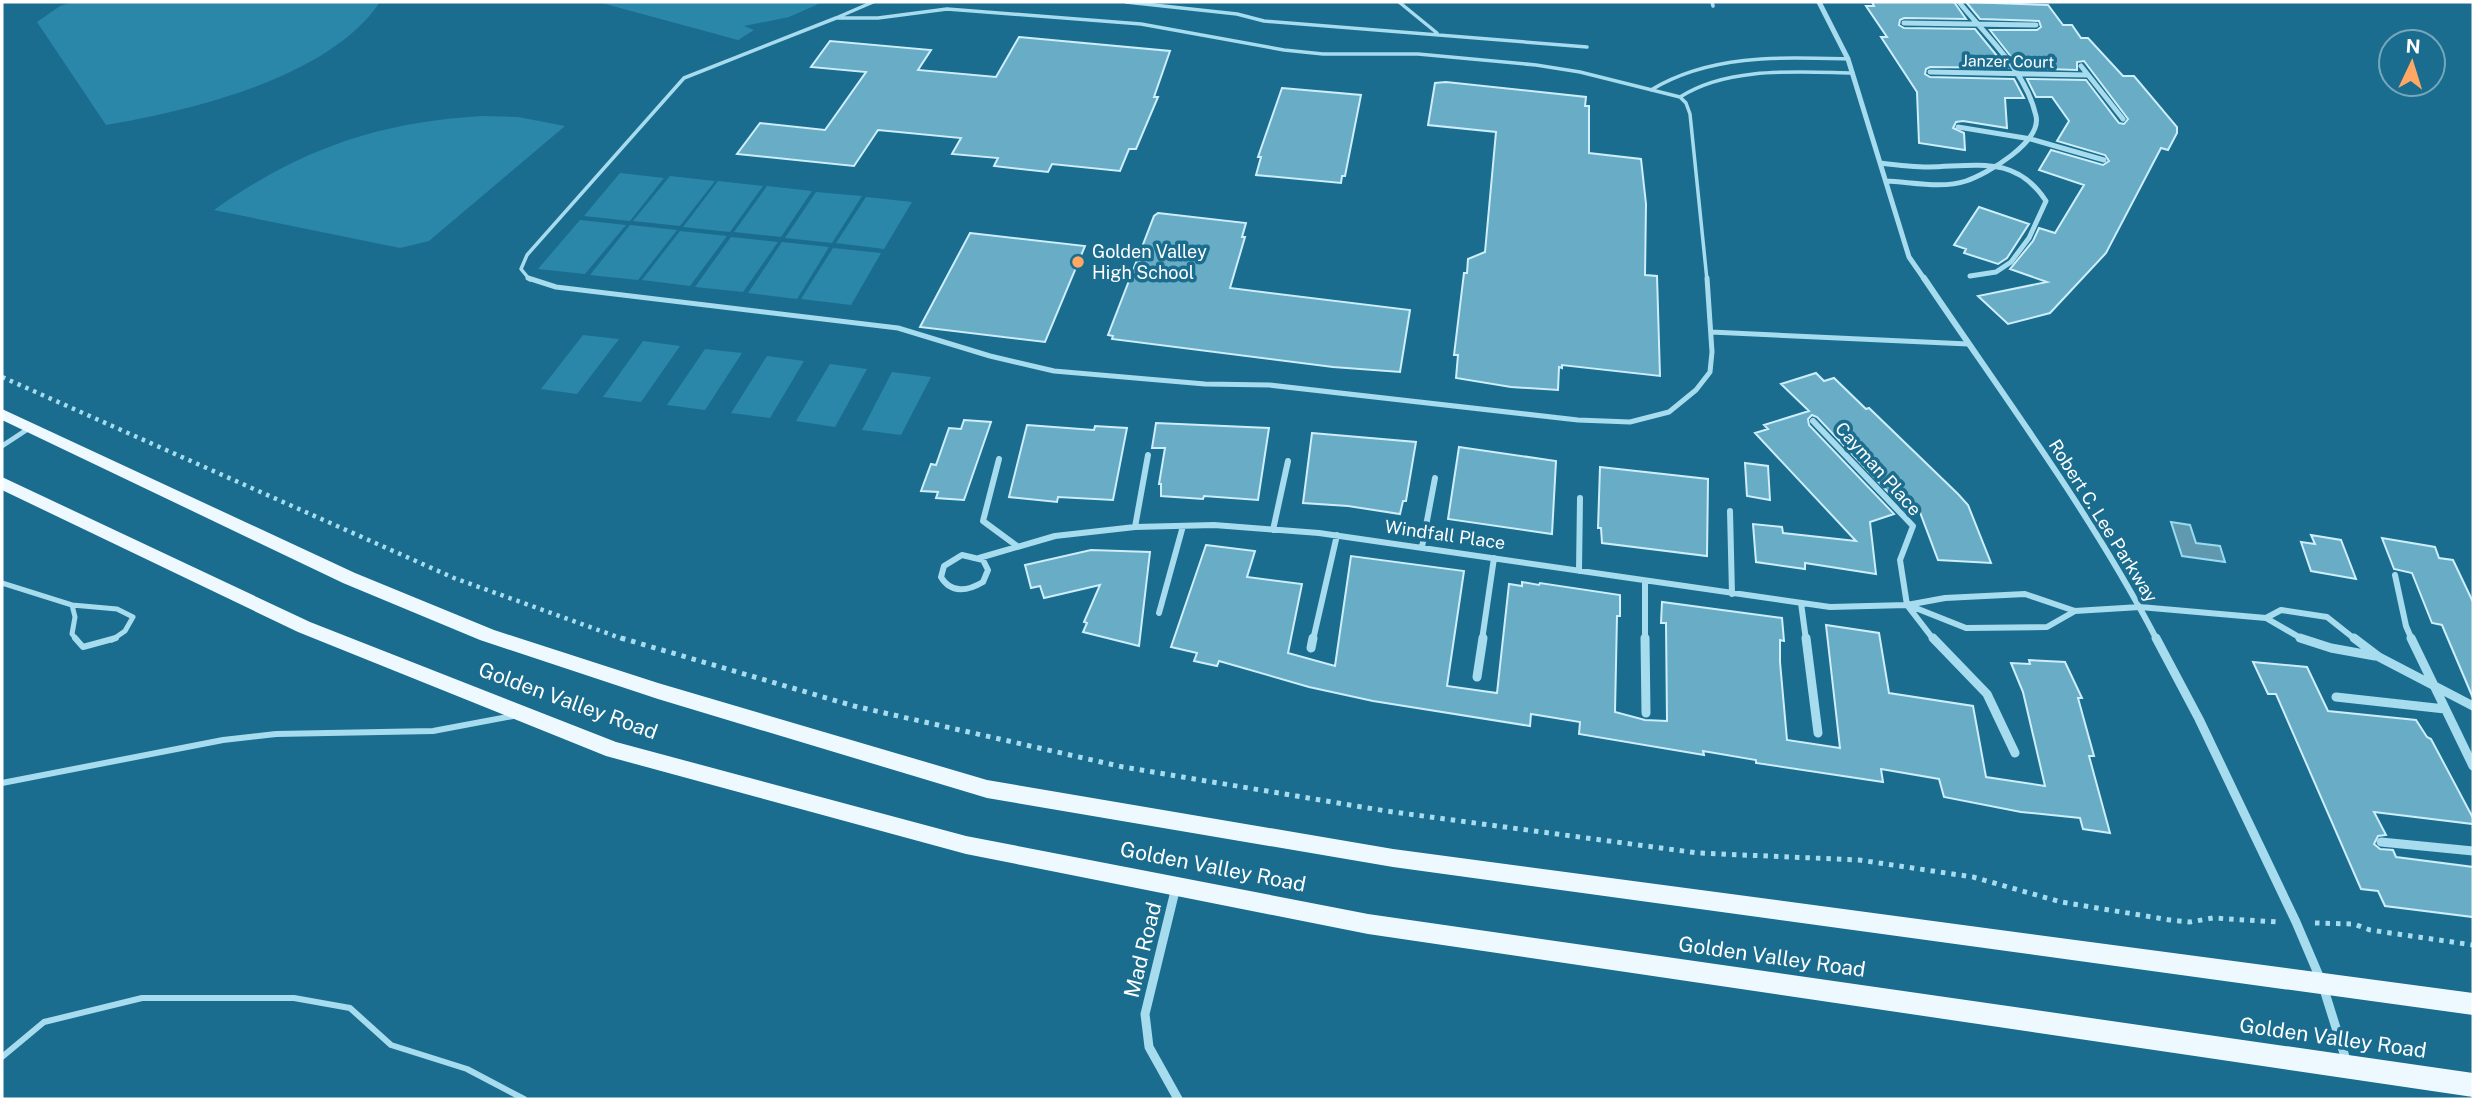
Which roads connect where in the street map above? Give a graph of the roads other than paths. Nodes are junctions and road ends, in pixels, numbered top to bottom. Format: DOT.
graph roads {
  1 [pos="873,2"];
  2 [pos="1126,2"];
  3 [pos="1399,2"];
  4 [pos="1819,2"];
  5 [pos="1959,2"];
  6 [pos="836,18"];
  7 [pos="1904,23"];
  8 [pos="1976,24"];
  9 [pos="2036,25"];
  10 [pos="1438,34"];
  11 [pos="1587,47"];
  12 [pos="1849,59"];
  13 [pos="2081,66"];
  14 [pos="1930,72"];
  15 [pos="2017,72"];
  16 [pos="1853,73"];
  17 [pos="2087,75"];
  18 [pos="1651,90"];
  19 [pos="1680,97"];
  20 [pos="2123,118"];
  21 [pos="1958,127"];
  22 [pos="2031,139"];
  23 [pos="2104,160"];
  24 [pos="1880,163"];
  25 [pos="1998,165"];
  26 [pos="1886,181"];
  27 [pos="1970,276"];
  28 [pos="1711,332"];
  29 [pos="1968,344"];
  30 [pos="2,414"];
  31 [pos="1813,421"];
  32 [pos="31,427"];
  33 [pos="2,446"];
  34 [pos="1148,455"];
  35 [pos="999,459"];
  36 [pos="1288,461"];
  37 [pos="1435,478"];
  38 [pos="2,483"];
  39 [pos="1580,498"];
  40 [pos="1730,511"];
  41 [pos="1183,526"];
  42 [pos="1135,527"];
  43 [pos="1273,530"];
  44 [pos="1338,535"];
  45 [pos="1017,547"];
  46 [pos="1422,547"];
  47 [pos="979,558"];
  48 [pos="1494,558"];
  49 [pos="1579,571"];
  50 [pos="2395,575"];
  51 [pos="1645,581"];
  52 [pos="2,583"];
  53 [pos="1732,594"];
  54 [pos="1801,603"];
  55 [pos="72,605"];
  56 [pos="1908,605"];
  57 [pos="2140,607"];
  58 [pos="2075,611"];
  59 [pos="1159,613"];
  60 [pos="2266,618"];
  61 [pos="1311,648"];
  62 [pos="2379,657"];
  63 [pos="1477,677"];
  64 [pos="2432,686"];
  65 [pos="2336,697"];
  66 [pos="2473,706"];
  67 [pos="2445,709"];
  68 [pos="1646,713"];
  69 [pos="523,714"];
  70 [pos="1818,733"];
  71 [pos="2015,752"];
  72 [pos="2473,766"];
  73 [pos="2,783"];
  74 [pos="2381,842"];
  75 [pos="2473,851"];
  76 [pos="1177,887"];
  77 [pos="2322,983"];
  78 [pos="2473,1004"];
  79 [pos="2,1057"];
  80 [pos="2348,1067"];
  81 [pos="2473,1086"];
  82 [pos="524,1099"];
  83 [pos="1178,1099"];
  1 -- 6 [label="lane"];
  2 -- 10 [label="lane"];
  3 -- 10 [label="lane"];
  4 -- 12 [label="street, Robert C. Lee Parkway"];
  5 -- 8 [label="street"];
  6 -- 18 [label="lane"];
  6 -- 28 [label="lane"];
  7 -- 8 [label="street"];
  8 -- 9 [label="street"];
  8 -- 15 [label="street"];
  10 -- 11 [label="lane"];
  12 -- 16 [label="street, Robert C. Lee Parkway"];
  12 -- 18 [label="lane"];
  13 -- 17 [label="street"];
  14 -- 15 [label="street, Janzer Court"];
  15 -- 17 [label="street, Janzer Court"];
  15 -- 22 [label="street"];
  16 -- 19 [label="lane"];
  16 -- 24 [label="street, Robert C. Lee Parkway"];
  17 -- 20 [label="street"];
  18 -- 19 [label="lane"];
  19 -- 28 [label="lane"];
  21 -- 22 [label="street"];
  22 -- 23 [label="street"];
  22 -- 25 [label="street"];
  24 -- 25 [label="street"];
  24 -- 26 [label="street, Robert C. Lee Parkway"];
  25 -- 26 [label="street"];
  25 -- 27 [label="street"];
  26 -- 29 [label="street, Robert C. Lee Parkway"];
  28 -- 29 [label="lane"];
  29 -- 57 [label="street, Robert C. Lee Parkway"];
  30 -- 32 [label="main road, Golden Valley Road"];
  31 -- 56 [label="street, Cayman Place"];
  32 -- 33 [label="lane"];
  32 -- 77 [label="main road, Golden Valley Road"];
  34 -- 42 [label="street"];
  35 -- 45 [label="street"];
  36 -- 43 [label="street"];
  37 -- 46 [label="street"];
  38 -- 69 [label="main road, Golden Valley Road"];
  39 -- 49 [label="street"];
  40 -- 53 [label="street"];
  41 -- 42 [label="street, Windfall Place"];
  41 -- 43 [label="street, Windfall Place"];
  41 -- 59 [label="street"];
  42 -- 45 [label="street, Windfall Place"];
  43 -- 44 [label="street, Windfall Place"];
  44 -- 46 [label="street, Windfall Place"];
  44 -- 61 [label="street"];
  45 -- 47 [label="street, Windfall Place"];
  46 -- 48 [label="street, Windfall Place"];
  47 -- 47 [label="street, Windfall Place"];
  48 -- 49 [label="street, Windfall Place"];
  48 -- 63 [label="street"];
  49 -- 51 [label="street, Windfall Place"];
  50 -- 64 [label="street"];
  51 -- 53 [label="street, Windfall Place"];
  51 -- 68 [label="street"];
  52 -- 55 [label="lane"];
  53 -- 54 [label="street, Windfall Place"];
  54 -- 56 [label="street, Windfall Place"];
  54 -- 70 [label="street"];
  55 -- 55 [label="lane"];
  56 -- 58 [label="street"];
  56 -- 58 [label="street"];
  56 -- 71 [label="street, Cayman Place"];
  57 -- 58 [label="street"];
  57 -- 60 [label="street"];
  57 -- 77 [label="street, Robert C. Lee Parkway"];
  60 -- 62 [label="street"];
  60 -- 62 [label="street"];
  62 -- 64 [label="street"];
  64 -- 66 [label="street"];
  64 -- 67 [label="street"];
  65 -- 67 [label="street"];
  67 -- 72 [label="street"];
  69 -- 73 [label="lane"];
  69 -- 76 [label="main road, Golden Valley Road"];
  74 -- 75 [label="street"];
  76 -- 80 [label="main road, Golden Valley Road"];
  76 -- 83 [label="street, Mad Road"];
  77 -- 78 [label="main road, Golden Valley Road"];
  77 -- 80 [label="street, Robert C. Lee Parkway"];
  79 -- 82 [label="lane"];
  80 -- 81 [label="main road, Golden Valley Road"];
}
